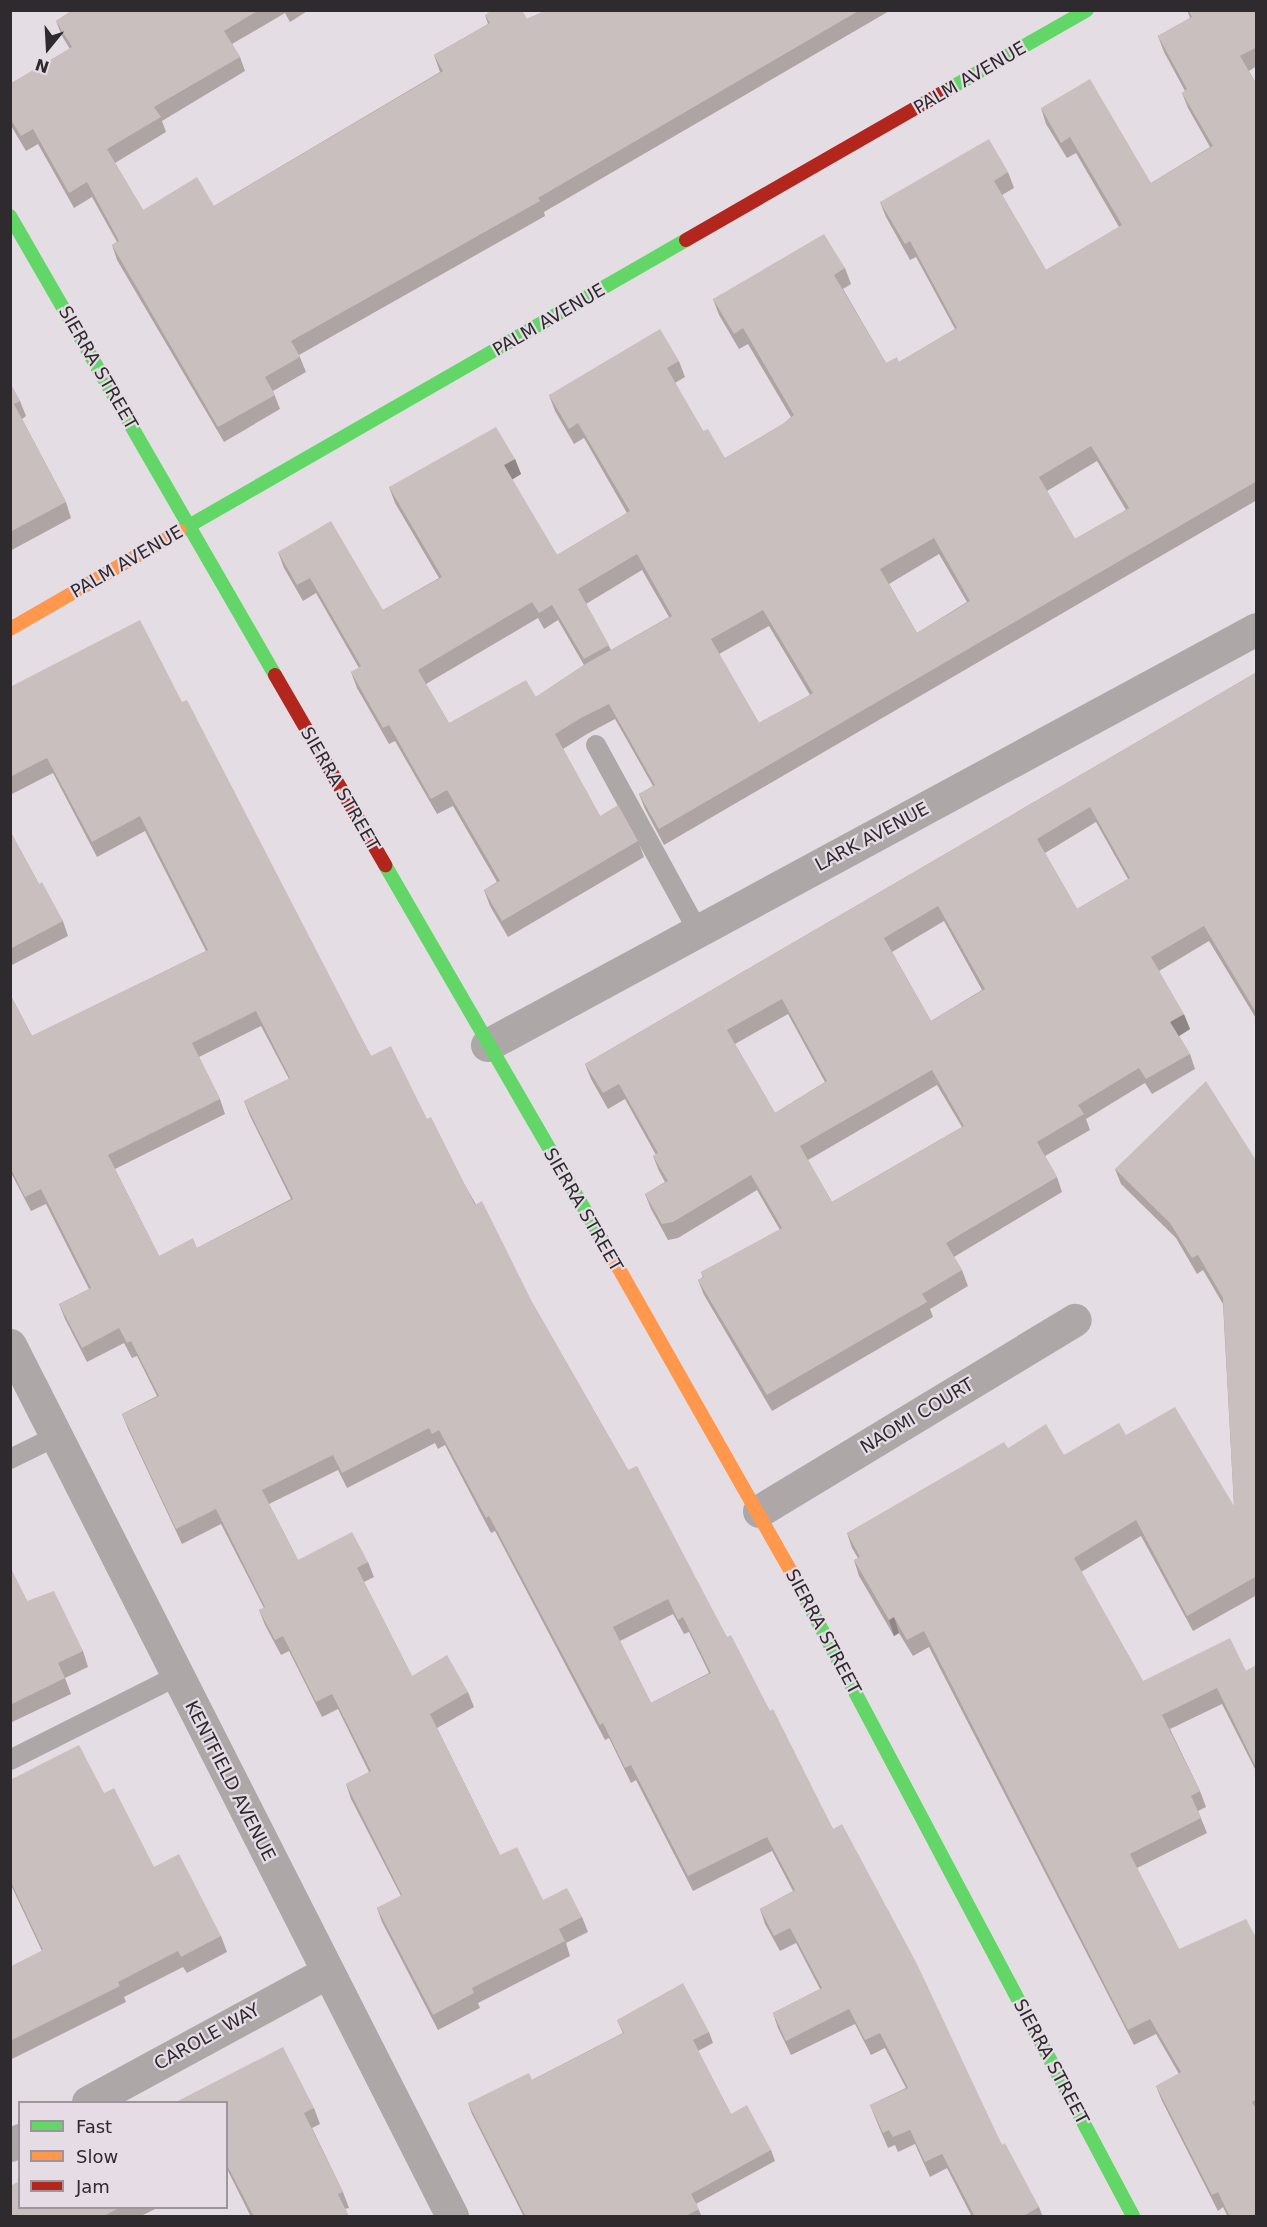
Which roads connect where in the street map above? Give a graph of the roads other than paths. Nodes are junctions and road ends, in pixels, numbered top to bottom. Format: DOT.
graph roads {
  1 [pos="1087,10"];
  2 [pos="10,216"];
  3 [pos="189,526"];
  4 [pos="10,629"];
  5 [pos="1257,629"];
  6 [pos="596,745"];
  7 [pos="698,931"];
  8 [pos="487,1045"];
  9 [pos="1075,1320"];
  10 [pos="10,1345"];
  11 [pos="57,1436"];
  12 [pos="10,1459"];
  13 [pos="759,1511"];
  14 [pos="177,1676"];
  15 [pos="10,1760"];
  16 [pos="327,1972"];
  17 [pos="92,2101"];
  18 [pos="452,2217"];
  19 [pos="1133,2217"];
  1 -- 3 [label="street, PALM AVENUE"];
  2 -- 3 [label="street, SIERRA STREET"];
  3 -- 4 [label="street, PALM AVENUE"];
  3 -- 8 [label="street, SIERRA STREET"];
  5 -- 7 [label="street, LARK AVENUE"];
  6 -- 7 [label="lane"];
  7 -- 8 [label="street, LARK AVENUE"];
  8 -- 13 [label="street, SIERRA STREET"];
  9 -- 13 [label="street, NAOMI COURT"];
  10 -- 11 [label="street, KENTFIELD AVENUE"];
  11 -- 12 [label="lane"];
  11 -- 14 [label="street, KENTFIELD AVENUE"];
  13 -- 19 [label="street, SIERRA STREET"];
  14 -- 15 [label="lane"];
  14 -- 16 [label="street, KENTFIELD AVENUE"];
  16 -- 17 [label="street, CAROLE WAY"];
  16 -- 18 [label="street, KENTFIELD AVENUE"];
}
